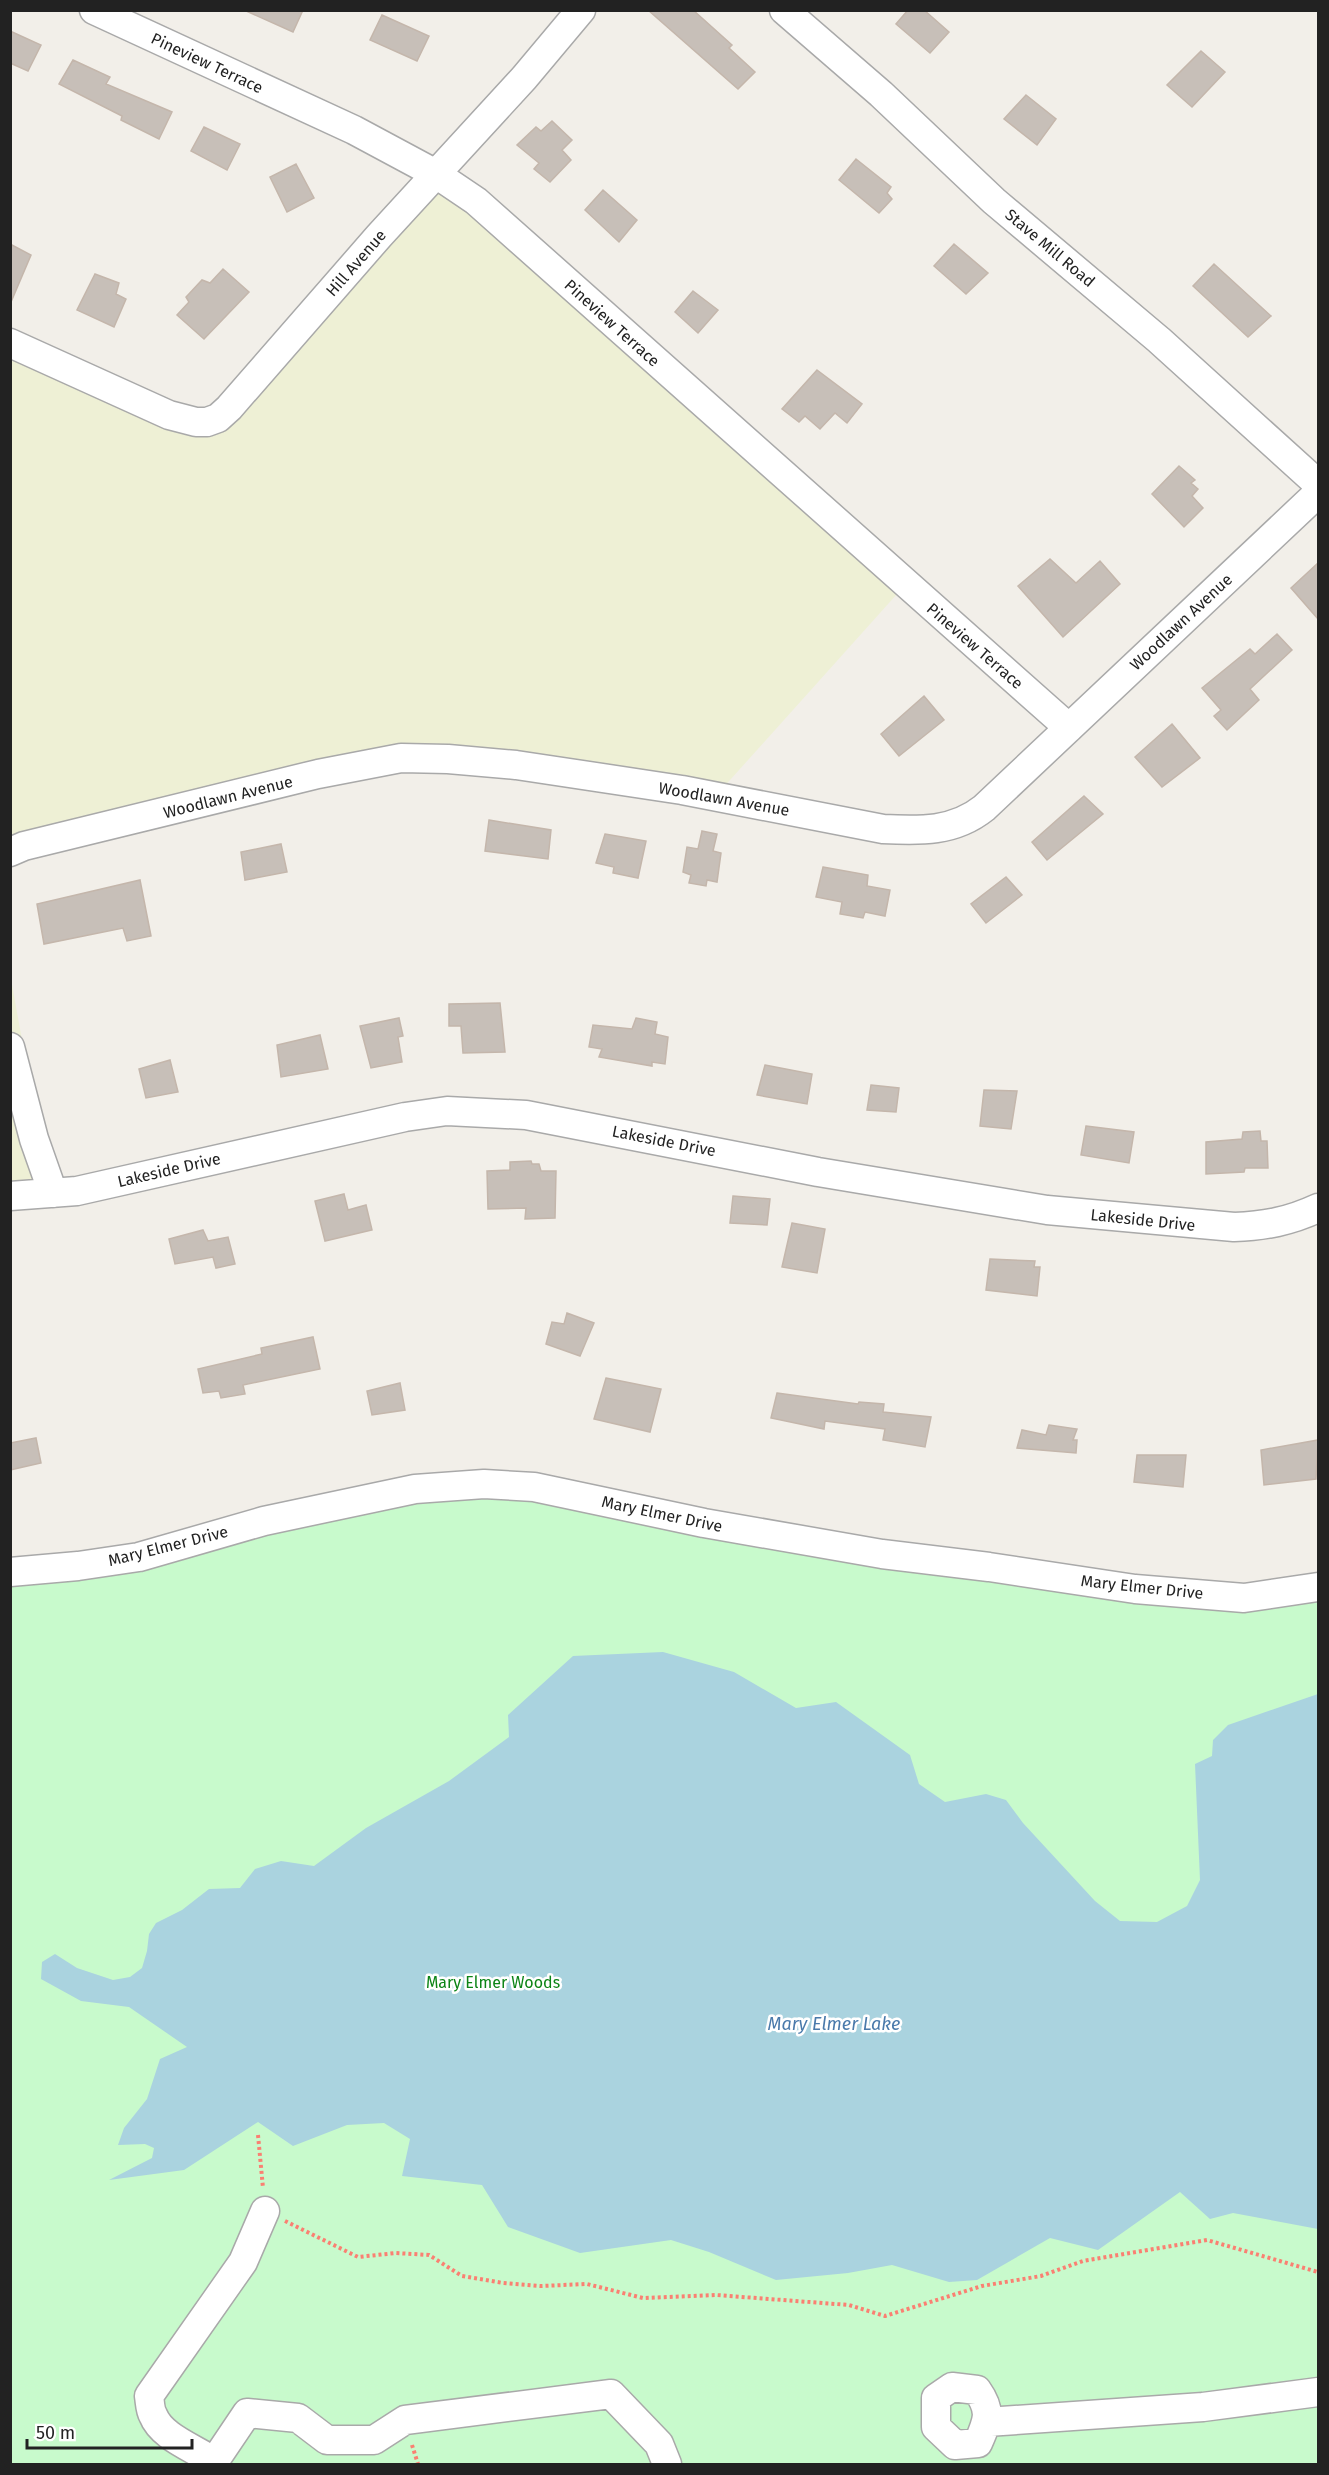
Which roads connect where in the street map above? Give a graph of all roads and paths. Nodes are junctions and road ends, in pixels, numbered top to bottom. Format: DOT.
graph roads {
  1 [pos="94,10"];
  2 [pos="581,10"];
  3 [pos="784,10"];
  4 [pos="436,174"];
  5 [pos="10,343"];
  6 [pos="1318,484"];
  7 [pos="1318,493"];
  8 [pos="1069,728"];
  9 [pos="10,852"];
  10 [pos="10,1047"];
  11 [pos="53,1193"];
  12 [pos="10,1196"];
  13 [pos="1318,1208"];
  14 [pos="10,1572"];
  15 [pos="1318,1587"];
  16 [pos="258,2135"];
  17 [pos="265,2211"];
  18 [pos="1318,2272"];
  19 [pos="1318,2392"];
  20 [pos="987,2422"];
  21 [pos="951,2455"];
  22 [pos="667,2464"];
  1 -- 4 [label="street, Pineview Terrace"];
  2 -- 4 [label="street, Hill Avenue"];
  3 -- 6 [label="street, Stave Mill Road"];
  4 -- 5 [label="street, Hill Avenue"];
  4 -- 8 [label="street, Pineview Terrace"];
  7 -- 8 [label="street, Woodlawn Avenue"];
  8 -- 9 [label="street, Woodlawn Avenue"];
  10 -- 11 [label="street"];
  11 -- 12 [label="street, Lakeside Drive"];
  11 -- 13 [label="street, Lakeside Drive"];
  14 -- 15 [label="street, Mary Elmer Drive"];
  16 -- 17 [label="path"];
  17 -- 18 [label="path"];
  17 -- 22 [label="street"];
  19 -- 20 [label="street"];
  20 -- 21 [label="street"];
  20 -- 21 [label="street"];
}
